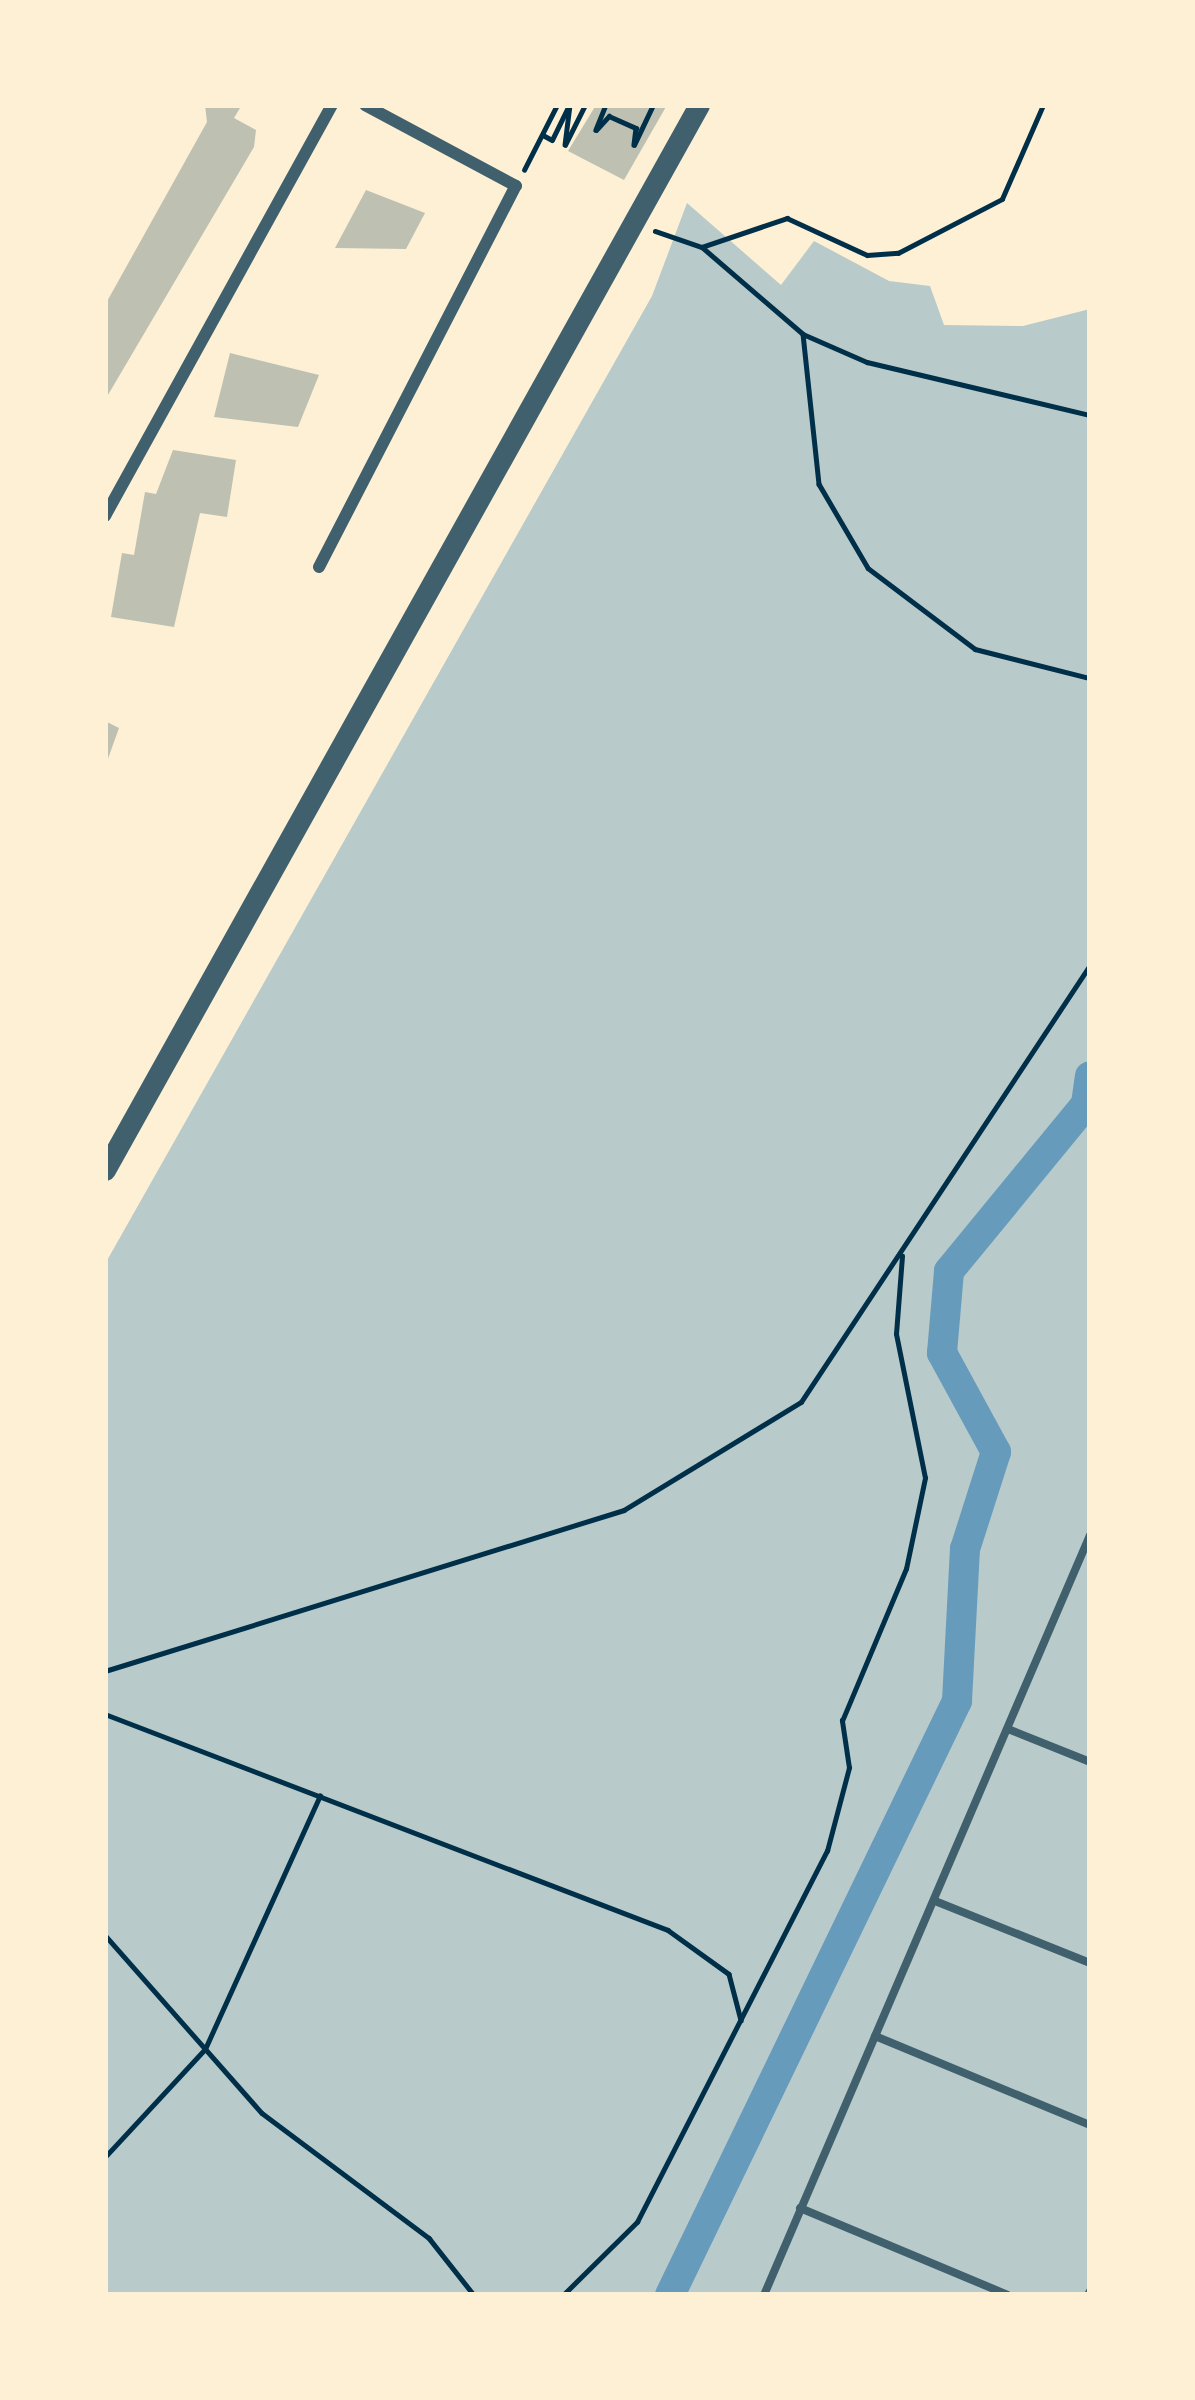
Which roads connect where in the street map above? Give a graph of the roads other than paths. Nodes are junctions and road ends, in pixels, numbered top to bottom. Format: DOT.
graph roads {
  1 [pos="332,105"];
  2 [pos="365,105"];
  3 [pos="699,105"];
  4 [pos="105,516"];
  5 [pos="319,567"];
  6 [pos="105,1170"];
  7 [pos="1090,1535"];
  8 [pos="1085,1561"];
  9 [pos="1008,1729"];
  10 [pos="1090,1762"];
  11 [pos="935,1901"];
  12 [pos="1090,1963"];
  13 [pos="875,2036"];
  14 [pos="1090,2125"];
  15 [pos="800,2208"];
  16 [pos="764,2295"];
  17 [pos="1008,2295"];
  1 -- 4 [label="street"];
  2 -- 5 [label="street"];
  3 -- 6 [label="street"];
  7 -- 8 [label="lane"];
  8 -- 9 [label="lane"];
  9 -- 10 [label="lane"];
  9 -- 11 [label="lane"];
  11 -- 12 [label="lane"];
  11 -- 13 [label="lane"];
  13 -- 14 [label="lane"];
  13 -- 15 [label="lane"];
  15 -- 16 [label="lane"];
  15 -- 17 [label="lane"];
}
